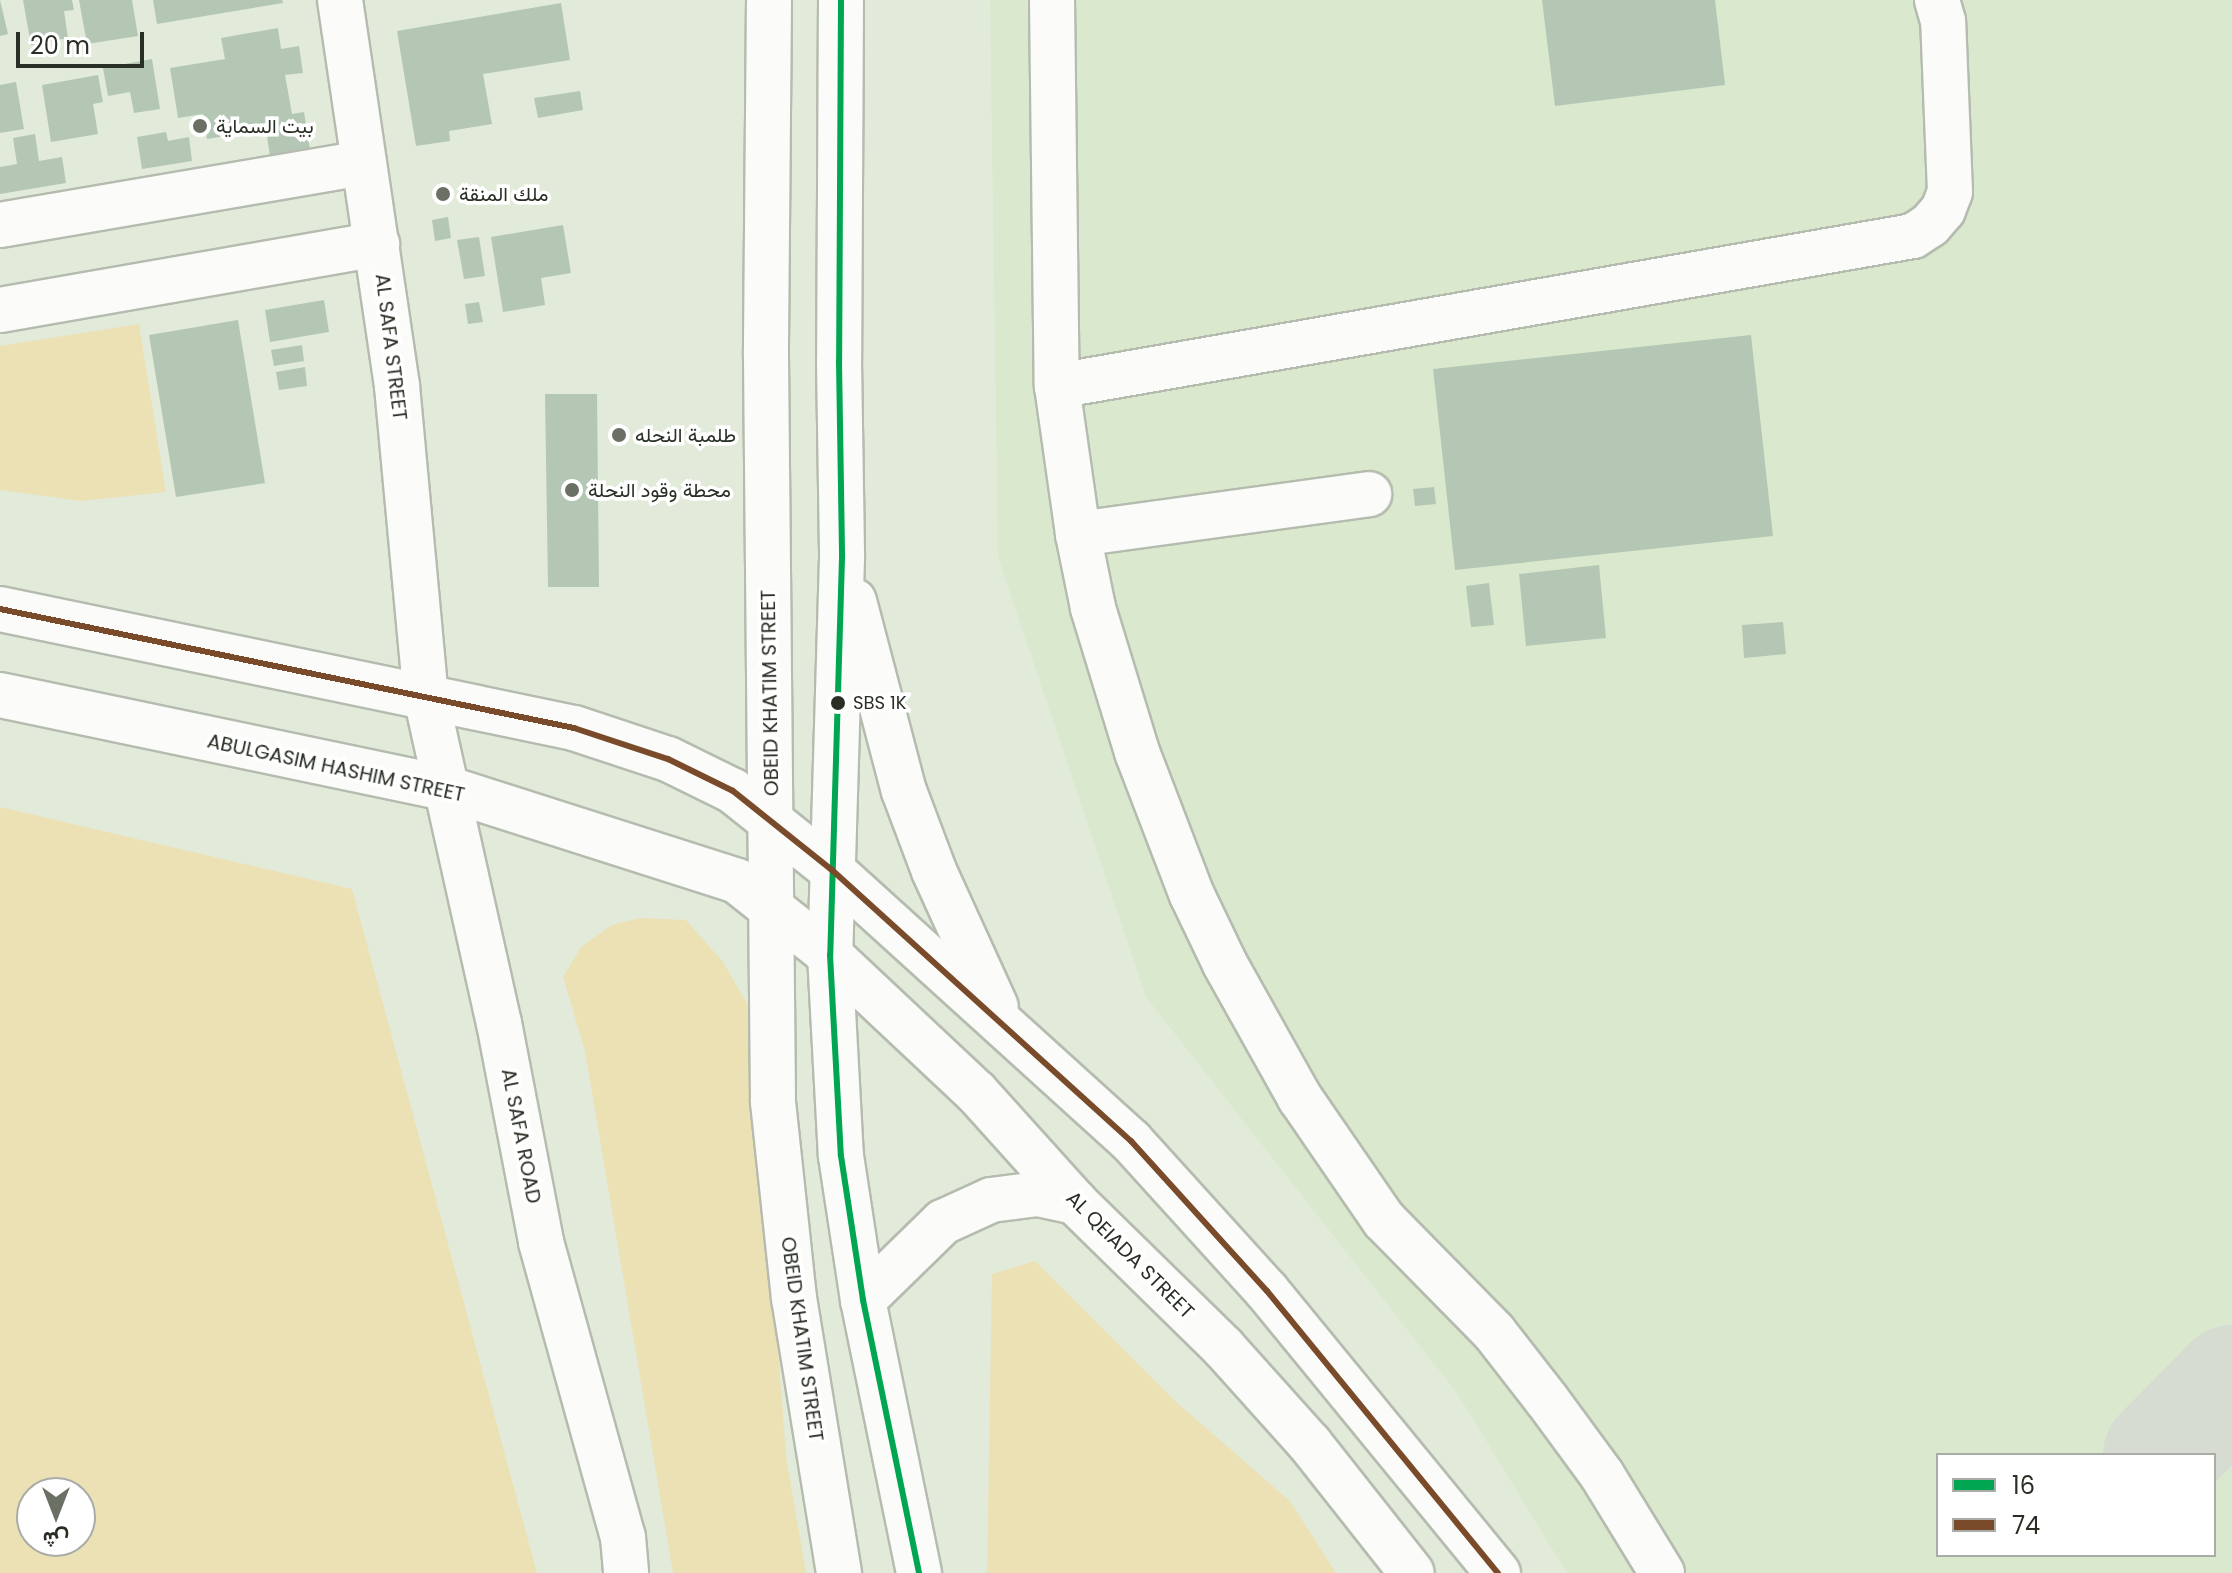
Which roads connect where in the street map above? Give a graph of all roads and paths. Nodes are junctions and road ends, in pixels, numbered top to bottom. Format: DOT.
graph roads {
  1 [pos="340,0"];
  2 [pos="769,0"];
  3 [pos="841,0"];
  4 [pos="1052,0"];
  5 [pos="1937,0"];
  6 [pos="364,163"];
  7 [pos="0,225"];
  8 [pos="377,244"];
  9 [pos="0,310"];
  10 [pos="1057,386"];
  11 [pos="1369,494"];
  12 [pos="1078,534"];
  13 [pos="842,558"];
  14 [pos="0,609"];
  15 [pos="0,695"];
  16 [pos="426,697"];
  17 [pos="449,789"];
  18 [pos="772,825"];
  19 [pos="832,870"];
  20 [pos="772,907"];
  21 [pos="830,955"];
  22 [pos="1006,1027"];
  23 [pos="1075,1202"];
  24 [pos="863,1300"];
  25 [pos="626,1573"];
  26 [pos="839,1573"];
  27 [pos="919,1573"];
  28 [pos="1412,1573"];
  29 [pos="1498,1573"];
  30 [pos="1662,1573"];
  1 -- 6 [label="main road, AL SAFA STREET"];
  2 -- 18 [label="main road, OBEID KHATIM STREET"];
  3 -- 13 [label="main road"];
  4 -- 10 [label="main road"];
  5 -- 10 [label="main road"];
  6 -- 7 [label="main road"];
  6 -- 8 [label="main road, AL SAFA STREET"];
  8 -- 9 [label="main road"];
  8 -- 16 [label="main road, AL SAFA STREET"];
  10 -- 12 [label="main road"];
  11 -- 12 [label="main road"];
  12 -- 30 [label="main road"];
  13 -- 19 [label="main road"];
  13 -- 22 [label="main road"];
  14 -- 16 [label="main road"];
  15 -- 17 [label="main road, ABULGASIM HASHIM STREET"];
  16 -- 17 [label="main road, AL SAFA ROAD"];
  16 -- 18 [label="main road"];
  17 -- 20 [label="main road, ABULGASIM HASHIM STREET"];
  17 -- 25 [label="main road, AL SAFA ROAD"];
  18 -- 19 [label="main road"];
  18 -- 20 [label="main road, OBEID KHATIM STREET"];
  19 -- 21 [label="main road"];
  19 -- 22 [label="main road"];
  20 -- 21 [label="main road, ABULGASIM HASHIM STREET"];
  20 -- 26 [label="main road, OBEID KHATIM STREET"];
  21 -- 23 [label="main road, AL QEIADA STREET"];
  21 -- 24 [label="main road"];
  22 -- 29 [label="main road"];
  23 -- 24 [label="main road"];
  23 -- 28 [label="main road, AL QEIADA STREET"];
  24 -- 27 [label="main road"];
}
